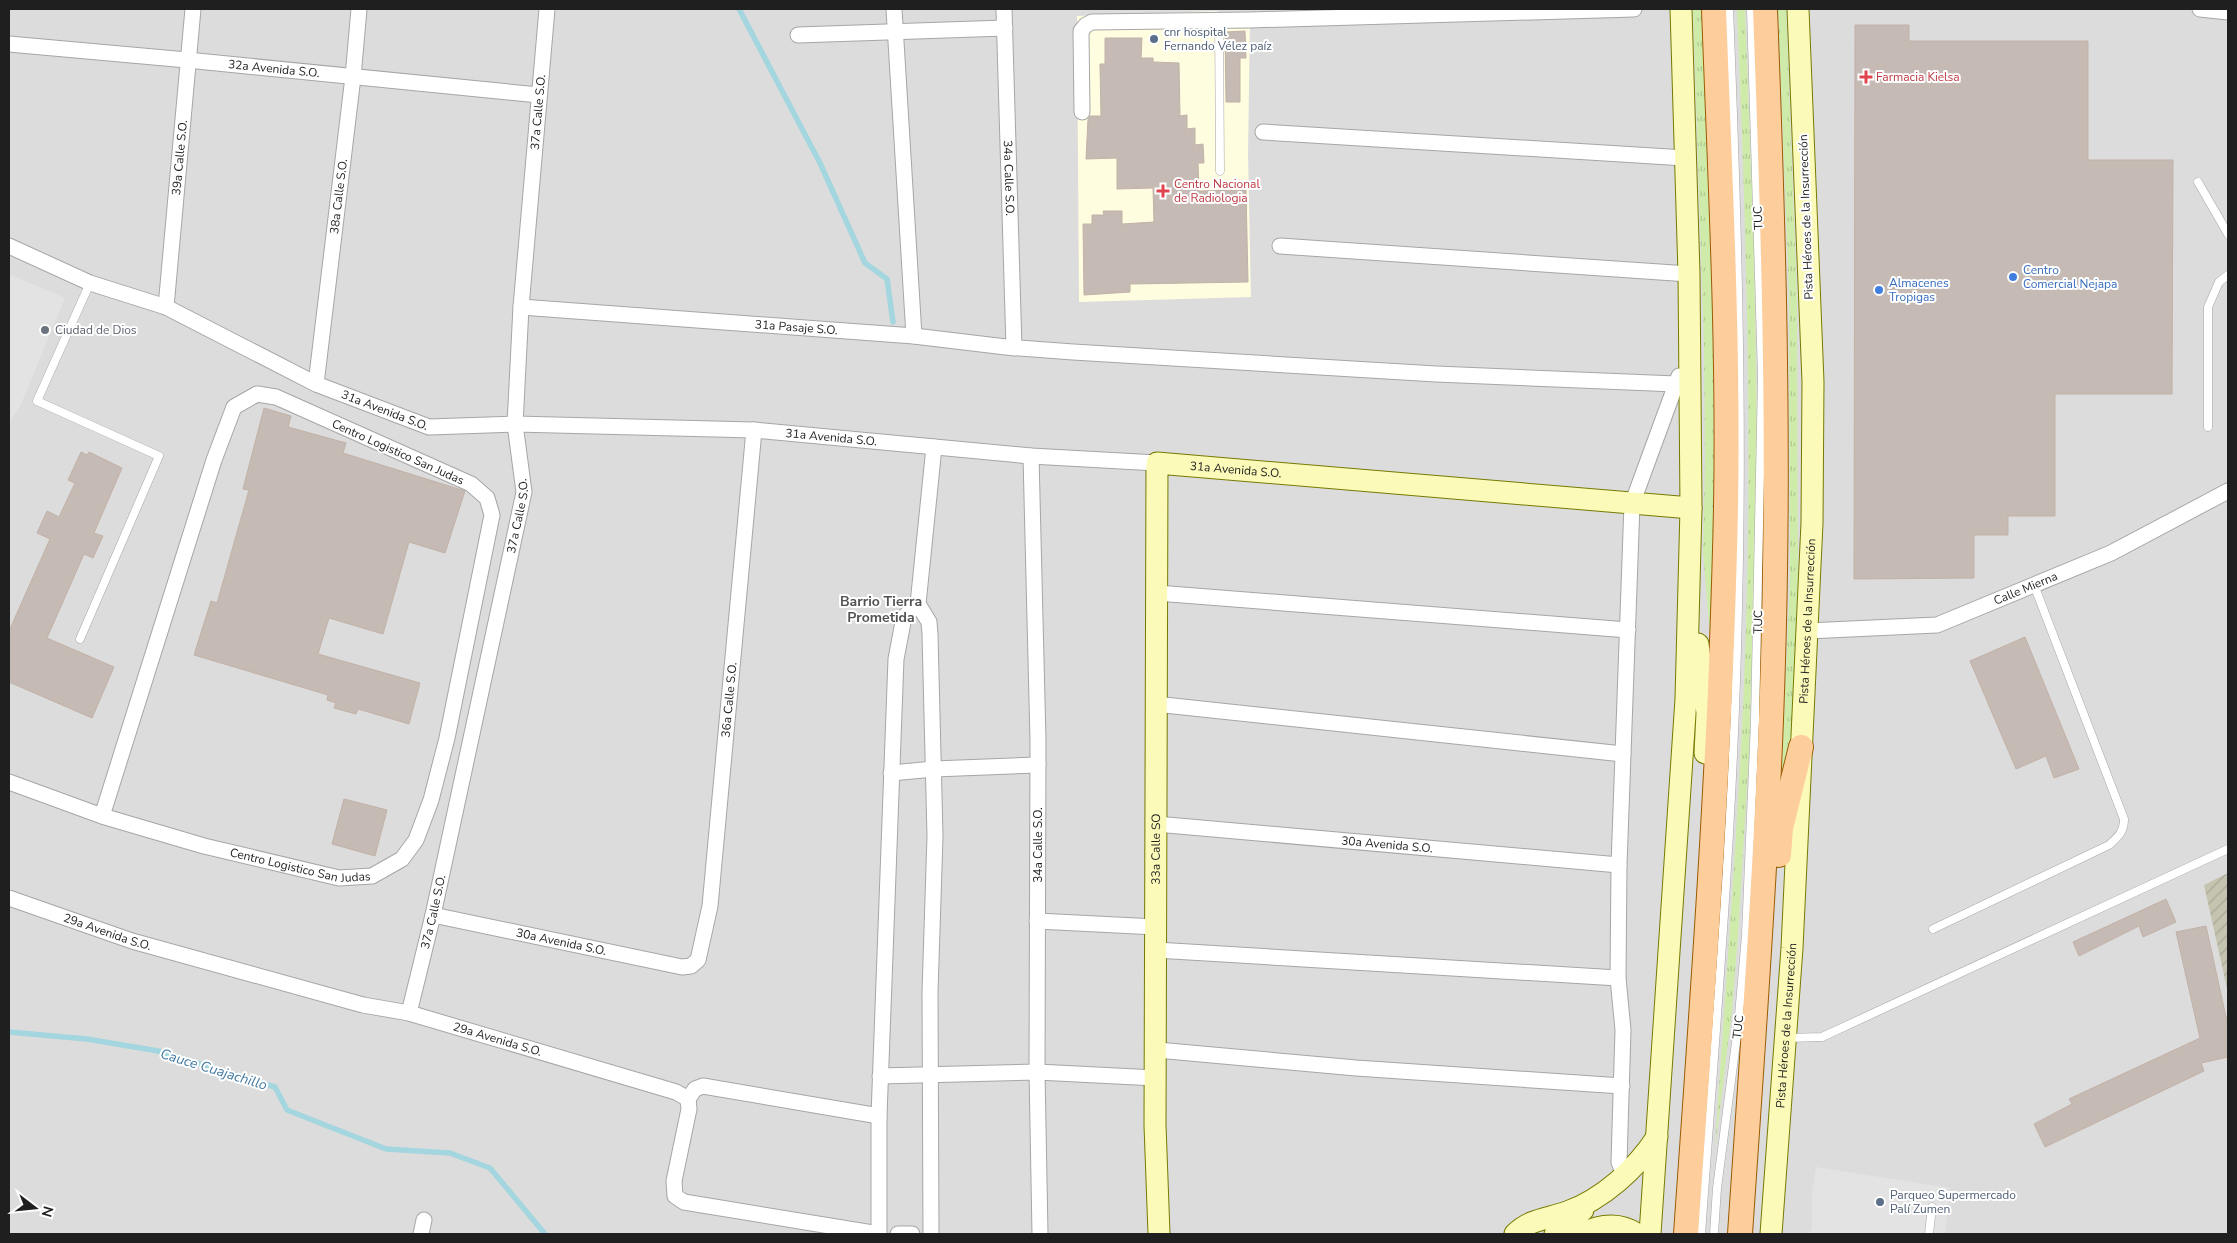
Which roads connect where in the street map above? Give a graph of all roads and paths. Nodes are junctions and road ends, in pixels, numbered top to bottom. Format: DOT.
graph roads {
  1 [pos="193,9"];
  2 [pos="358,9"];
  3 [pos="547,9"];
  4 [pos="894,9"];
  5 [pos="1004,9"];
  6 [pos="1634,9"];
  7 [pos="1681,9"];
  8 [pos="1714,9"];
  9 [pos="1730,9"];
  10 [pos="1751,9"];
  11 [pos="1765,9"];
  12 [pos="1798,9"];
  13 [pos="2200,9"];
  14 [pos="2228,12"];
  15 [pos="1219,20"];
  16 [pos="1005,28"];
  17 [pos="895,32"];
  18 [pos="798,35"];
  19 [pos="9,44"];
  20 [pos="187,60"];
  21 [pos="353,77"];
  22 [pos="539,95"];
  23 [pos="1082,112"];
  24 [pos="1263,132"];
  25 [pos="1685,158"];
  26 [pos="1220,171"];
  27 [pos="2198,182"];
  28 [pos="2228,234"];
  29 [pos="9,246"];
  30 [pos="1280,246"];
  31 [pos="1689,274"];
  32 [pos="2228,275"];
  33 [pos="90,283"];
  34 [pos="166,307"];
  35 [pos="521,307"];
  36 [pos="914,336"];
  37 [pos="1014,348"];
  38 [pos="1689,354"];
  39 [pos="316,384"];
  40 [pos="1676,384"];
  41 [pos="515,424"];
  42 [pos="2208,427"];
  43 [pos="754,430"];
  44 [pos="934,447"];
  45 [pos="1031,456"];
  46 [pos="1156,463"];
  47 [pos="2228,490"];
  48 [pos="1632,504"];
  49 [pos="1691,508"];
  50 [pos="1689,572"];
  51 [pos="2034,585"];
  52 [pos="1157,593"];
  53 [pos="918,604"];
  54 [pos="1628,630"];
  55 [pos="1807,631"];
  56 [pos="80,640"];
  57 [pos="1155,704"];
  58 [pos="1801,747"];
  59 [pos="1623,754"];
  60 [pos="1038,765"];
  61 [pos="934,769"];
  62 [pos="891,773"];
  63 [pos="9,782"];
  64 [pos="102,816"];
  65 [pos="1156,824"];
  66 [pos="2228,849"];
  67 [pos="1619,866"];
  68 [pos="9,898"];
  69 [pos="433,915"];
  70 [pos="1038,921"];
  71 [pos="1156,926"];
  72 [pos="1933,929"];
  73 [pos="1156,950"];
  74 [pos="691,966"];
  75 [pos="1704,972"];
  76 [pos="1618,978"];
  77 [pos="409,1013"];
  78 [pos="1785,1038"];
  79 [pos="1157,1050"];
  80 [pos="1037,1072"];
  81 [pos="931,1074"];
  82 [pos="880,1076"];
  83 [pos="1156,1078"];
  84 [pos="1750,1082"];
  85 [pos="1622,1086"];
  86 [pos="688,1099"];
  87 [pos="879,1116"];
  88 [pos="1657,1137"];
  89 [pos="1624,1175"];
  90 [pos="1598,1196"];
  91 [pos="1932,1207"];
  92 [pos="1522,1228"];
  93 [pos="879,1234"];
  94 [pos="898,1234"];
  95 [pos="912,1234"];
  96 [pos="932,1234"];
  97 [pos="1040,1234"];
  98 [pos="1159,1234"];
  99 [pos="1556,1234"];
  100 [pos="1581,1234"];
  101 [pos="1636,1234"];
  102 [pos="1650,1234"];
  103 [pos="1686,1234"];
  104 [pos="1701,1234"];
  105 [pos="1714,1234"];
  106 [pos="1740,1234"];
  107 [pos="1771,1234"];
  108 [pos="1929,1234"];
  1 -- 20 [label="street, 39a Calle S.O."];
  2 -- 21 [label="street, 38a Calle S.O."];
  3 -- 22 [label="street, 37a Calle S.O."];
  4 -- 17 [label="street"];
  5 -- 16 [label="street, 34a Calle S.O."];
  6 -- 15 [label="street"];
  7 -- 25 [label="street"];
  8 -- 75 [label="main road"];
  9 -- 104 [label="lane, TUC"];
  10 -- 105 [label="lane, TUC"];
  11 -- 84 [label="main road"];
  12 -- 55 [label="street, Pista Héroes de la Insurrección"];
  13 -- 14 [label="street"];
  15 -- 23 [label="street"];
  15 -- 26 [label="lane"];
  16 -- 17 [label="street"];
  16 -- 37 [label="street, 34a Calle S.O."];
  17 -- 18 [label="street"];
  17 -- 36 [label="street"];
  19 -- 20 [label="street, 32a Avenida S.O."];
  20 -- 21 [label="street, 32a Avenida S.O."];
  20 -- 34 [label="street, 39a Calle S.O."];
  21 -- 22 [label="street, 32a Avenida S.O."];
  21 -- 39 [label="street, 38a Calle S.O."];
  22 -- 35 [label="street, 37a Calle S.O."];
  24 -- 25 [label="street"];
  25 -- 31 [label="street"];
  27 -- 28 [label="lane"];
  29 -- 33 [label="street, 31a Avenida S.O."];
  30 -- 31 [label="street"];
  31 -- 38 [label="street"];
  32 -- 42 [label="lane"];
  33 -- 34 [label="street, 31a Avenida S.O."];
  33 -- 56 [label="lane"];
  34 -- 39 [label="street, 31a Avenida S.O."];
  35 -- 36 [label="street, 31a Pasaje S.O."];
  35 -- 41 [label="street, 37a Calle S.O."];
  36 -- 37 [label="street, 31a Pasaje S.O."];
  37 -- 40 [label="street, 31a Pasaje S.O."];
  38 -- 40 [label="street"];
  38 -- 49 [label="street"];
  39 -- 41 [label="street, 31a Avenida S.O."];
  40 -- 48 [label="street"];
  41 -- 43 [label="street, 31a Avenida S.O."];
  41 -- 69 [label="street, 37a Calle S.O."];
  43 -- 44 [label="street, 31a Avenida S.O."];
  43 -- 74 [label="street, 36a Calle S.O."];
  44 -- 45 [label="street, 31a Avenida S.O."];
  44 -- 53 [label="street"];
  45 -- 46 [label="street, 31a Avenida S.O."];
  45 -- 60 [label="street, 34a Calle S.O."];
  46 -- 48 [label="street, 31a Avenida S.O."];
  46 -- 52 [label="street, 33a Calle SO"];
  47 -- 51 [label="street, Calle Mierna"];
  48 -- 49 [label="street, 31a Avenida S.O."];
  48 -- 54 [label="street"];
  49 -- 50 [label="street"];
  50 -- 75 [label="street"];
  50 -- 88 [label="street"];
  51 -- 55 [label="street, Calle Mierna"];
  51 -- 72 [label="lane"];
  52 -- 54 [label="street"];
  52 -- 57 [label="street, 33a Calle SO"];
  53 -- 61 [label="street"];
  53 -- 62 [label="street"];
  54 -- 59 [label="street"];
  55 -- 58 [label="street, Pista Héroes de la Insurrección"];
  57 -- 59 [label="street"];
  57 -- 65 [label="street, 33a Calle SO"];
  58 -- 78 [label="street, Pista Héroes de la Insurrección"];
  58 -- 84 [label="main road"];
  59 -- 67 [label="street"];
  60 -- 61 [label="street"];
  60 -- 70 [label="street, 34a Calle S.O."];
  61 -- 62 [label="street"];
  61 -- 81 [label="street"];
  62 -- 82 [label="street"];
  63 -- 64 [label="street, Centro Logistico San Judas"];
  64 -- 64 [label="street, Centro Logistico San Judas"];
  65 -- 67 [label="street, 30a Avenida S.O."];
  65 -- 71 [label="street, 33a Calle SO"];
  66 -- 78 [label="lane"];
  67 -- 76 [label="street"];
  68 -- 77 [label="street, 29a Avenida S.O."];
  69 -- 74 [label="street, 30a Avenida S.O."];
  69 -- 77 [label="street, 37a Calle S.O."];
  70 -- 71 [label="street"];
  70 -- 80 [label="street, 34a Calle S.O."];
  71 -- 73 [label="street, 33a Calle SO"];
  73 -- 76 [label="street"];
  73 -- 79 [label="street, 33a Calle SO"];
  75 -- 103 [label="main road"];
  76 -- 85 [label="street"];
  77 -- 86 [label="street, 29a Avenida S.O."];
  78 -- 107 [label="street, Pista Héroes de la Insurrección"];
  79 -- 83 [label="street, 33a Calle SO"];
  79 -- 85 [label="street"];
  80 -- 81 [label="street"];
  80 -- 83 [label="street"];
  80 -- 97 [label="street, 34a Calle S.O."];
  81 -- 82 [label="street"];
  81 -- 96 [label="street"];
  82 -- 87 [label="street"];
  83 -- 98 [label="street, 33a Calle SO"];
  84 -- 106 [label="main road"];
  85 -- 89 [label="street"];
  86 -- 87 [label="street"];
  86 -- 93 [label="street"];
  87 -- 93 [label="street"];
  88 -- 89 [label="street"];
  88 -- 102 [label="street"];
  89 -- 90 [label="street"];
  90 -- 92 [label="street"];
  90 -- 99 [label="street"];
  91 -- 108 [label="lane"];
  92 -- 99 [label="street"];
  94 -- 95 [label="street"];
  100 -- 101 [label="street"];
}
